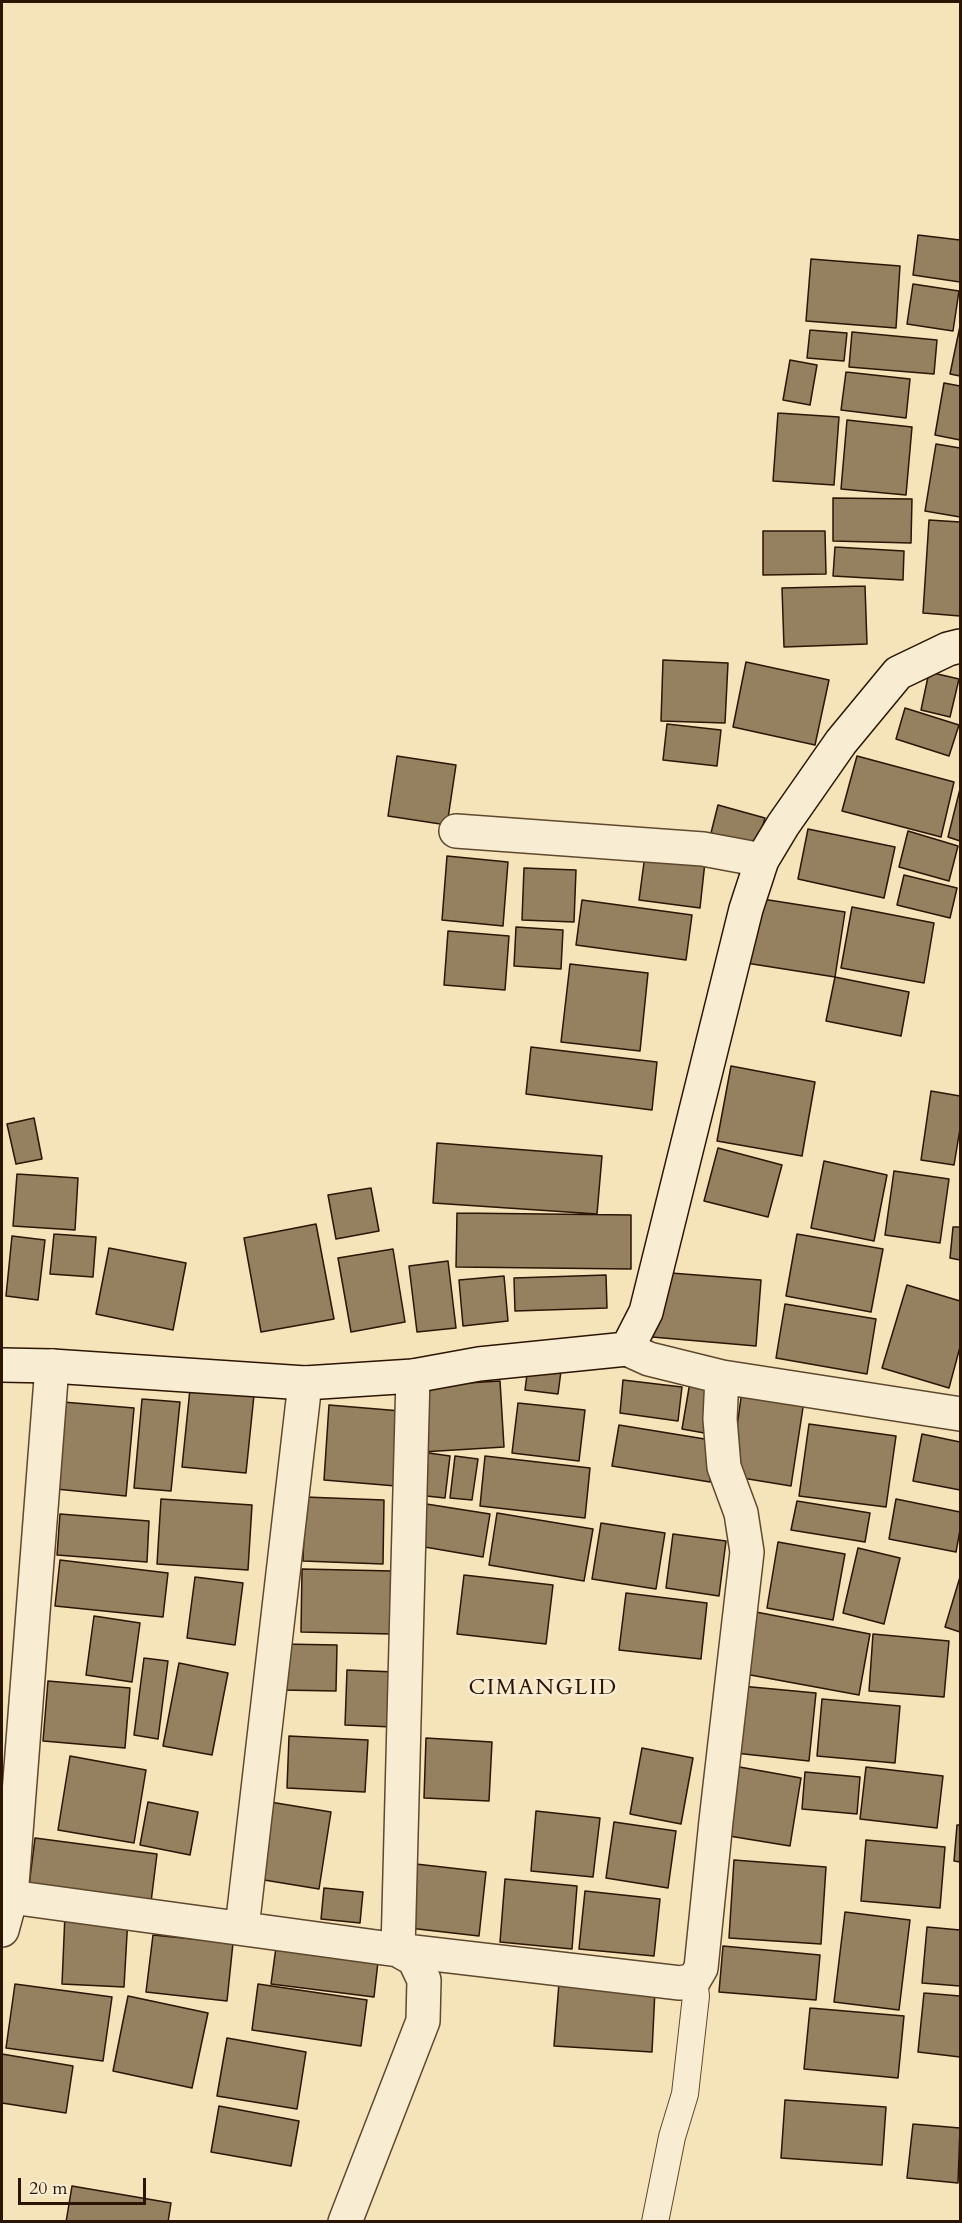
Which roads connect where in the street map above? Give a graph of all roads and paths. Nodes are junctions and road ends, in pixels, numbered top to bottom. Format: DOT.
graph roads {
  1 [pos="960,646"];
  2 [pos="456,831"];
  3 [pos="762,860"];
  4 [pos="627,1349"];
  5 [pos="2,1365"];
  6 [pos="52,1366"];
  7 [pos="427,1373"];
  8 [pos="722,1377"];
  9 [pos="306,1383"];
  10 [pos="960,1414"];
  11 [pos="11,1898"];
  12 [pos="242,1928"];
  13 [pos="2,1930"];
  14 [pos="398,1950"];
  15 [pos="694,1980"];
  16 [pos="345,2222"];
  17 [pos="655,2222"];
  1 -- 3 [label="street"];
  2 -- 3 [label="street"];
  3 -- 4 [label="street"];
  4 -- 7 [label="street"];
  4 -- 8 [label="street"];
  5 -- 6 [label="street"];
  6 -- 9 [label="street"];
  6 -- 11 [label="street"];
  7 -- 9 [label="street"];
  7 -- 14 [label="street"];
  8 -- 10 [label="street"];
  8 -- 15 [label="street"];
  9 -- 12 [label="street"];
  11 -- 12 [label="street"];
  11 -- 13 [label="street"];
  12 -- 14 [label="street"];
  14 -- 15 [label="street"];
  14 -- 16 [label="street"];
  15 -- 17 [label="lane"];
}
